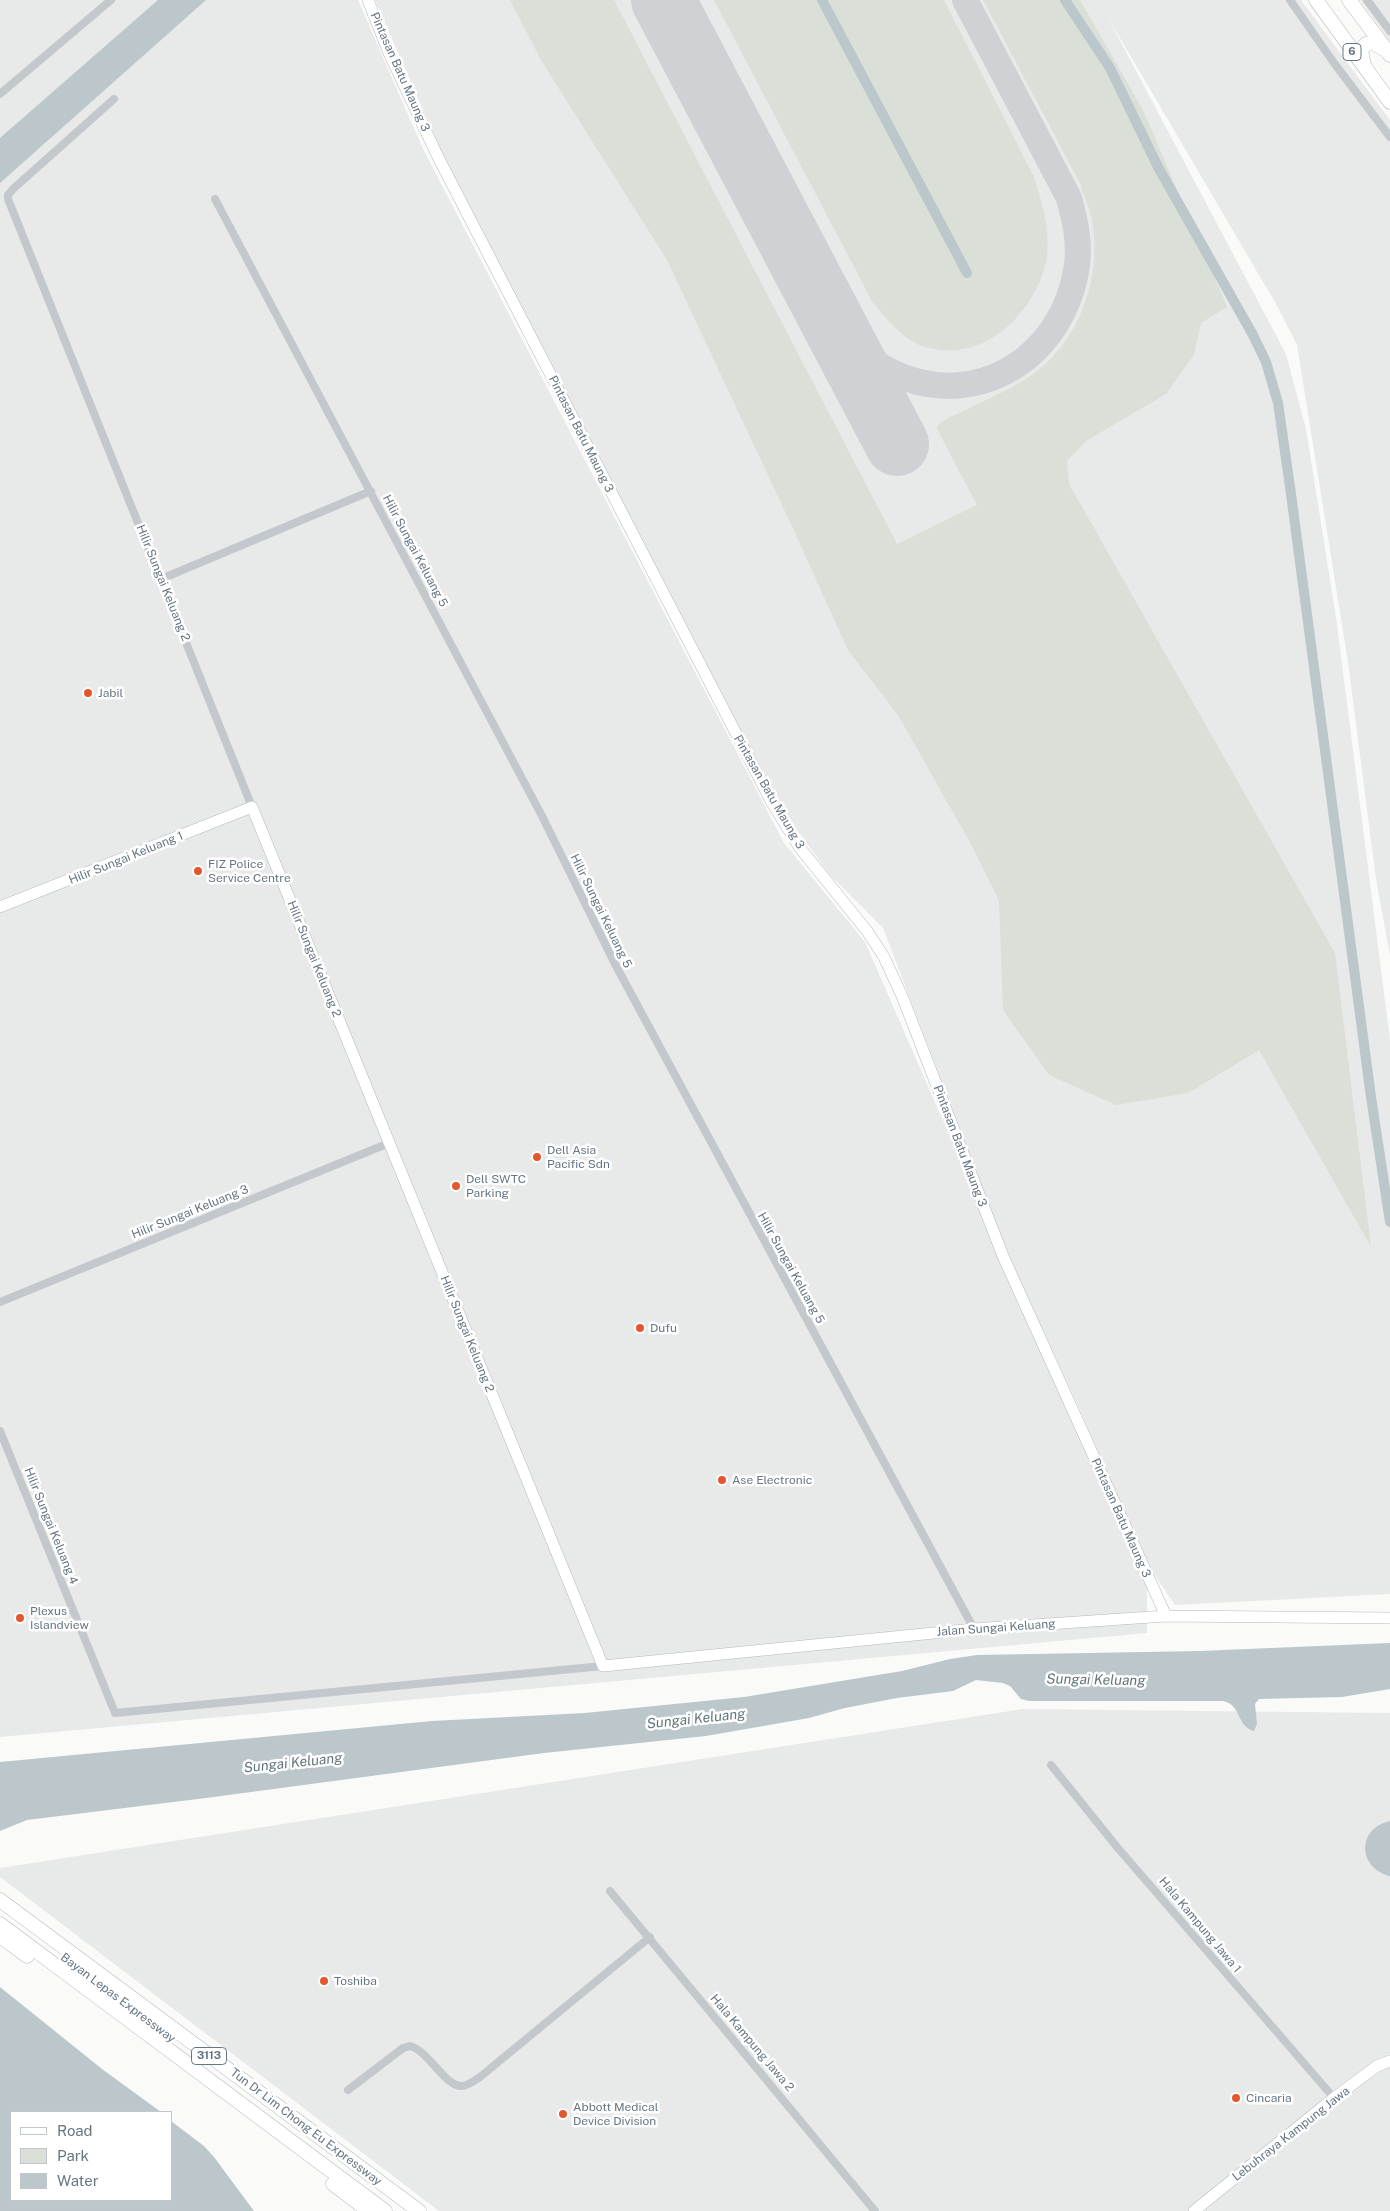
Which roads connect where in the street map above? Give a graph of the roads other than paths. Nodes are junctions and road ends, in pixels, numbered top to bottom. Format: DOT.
graph roads {
  1 [pos="111,0"];
  2 [pos="368,0"];
  3 [pos="1290,0"];
  4 [pos="1316,0"];
  5 [pos="1349,0"];
  6 [pos="1367,0"];
  7 [pos="1390,31"];
  8 [pos="1389,54"];
  9 [pos="1364,69"];
  10 [pos="0,94"];
  11 [pos="114,99"];
  12 [pos="1390,102"];
  13 [pos="1390,137"];
  14 [pos="215,199"];
  15 [pos="371,491"];
  16 [pos="161,579"];
  17 [pos="252,807"];
  18 [pos="0,908"];
  19 [pos="389,1143"];
  20 [pos="0,1302"];
  21 [pos="0,1432"];
  22 [pos="1166,1616"];
  23 [pos="1390,1618"];
  24 [pos="974,1629"];
  25 [pos="603,1666"];
  26 [pos="1051,1765"];
  27 [pos="610,1892"];
  28 [pos="0,1900"];
  29 [pos="0,1909"];
  30 [pos="0,1924"];
  31 [pos="0,1936"];
  32 [pos="650,1937"];
  33 [pos="1390,2061"];
  34 [pos="348,2090"];
  35 [pos="1334,2098"];
  36 [pos="369,2211"];
  37 [pos="385,2211"];
  38 [pos="405,2211"];
  39 [pos="418,2211"];
  40 [pos="876,2211"];
  41 [pos="1194,2211"];
  1 -- 10 [label="street"];
  2 -- 22 [label="street, Pintasan Batu Maung 3"];
  3 -- 13 [label="street"];
  4 -- 9 [label="highway, 6"];
  5 -- 8 [label="highway, 6"];
  6 -- 7 [label="street"];
  8 -- 9 [label="highway"];
  9 -- 12 [label="highway, 6"];
  11 -- 16 [label="street, Hilir Sungai Keluang 2"];
  14 -- 15 [label="street, Hilir Sungai Keluang 5"];
  15 -- 16 [label="street"];
  15 -- 24 [label="street, Hilir Sungai Keluang 5"];
  16 -- 17 [label="street, Hilir Sungai Keluang 2"];
  17 -- 18 [label="street, Hilir Sungai Keluang 1"];
  17 -- 19 [label="street, Hilir Sungai Keluang 2"];
  19 -- 20 [label="street, Hilir Sungai Keluang 3"];
  19 -- 25 [label="street, Hilir Sungai Keluang 2"];
  21 -- 25 [label="street, Hilir Sungai Keluang 4"];
  22 -- 23 [label="street, Jalan Sungai Keluang"];
  22 -- 24 [label="street, Jalan Sungai Keluang"];
  24 -- 25 [label="street, Jalan Sungai Keluang"];
  26 -- 35 [label="street, Hala Kampung Jawa 1"];
  27 -- 32 [label="street, Hala Kampung Jawa 2"];
  28 -- 39 [label="highway, Tun Dr Lim Chong Eu Expressway / 3113"];
  29 -- 38 [label="highway, Bayan Lepas Expressway / 3113"];
  30 -- 37 [label="highway, Bayan Lepas Expressway / 3113"];
  31 -- 36 [label="highway, 3113"];
  32 -- 34 [label="street"];
  32 -- 40 [label="street, Hala Kampung Jawa 2"];
  33 -- 35 [label="street, Lebuhraya Kampung Jawa"];
  35 -- 41 [label="street, Lebuhraya Kampung Jawa"];
}
